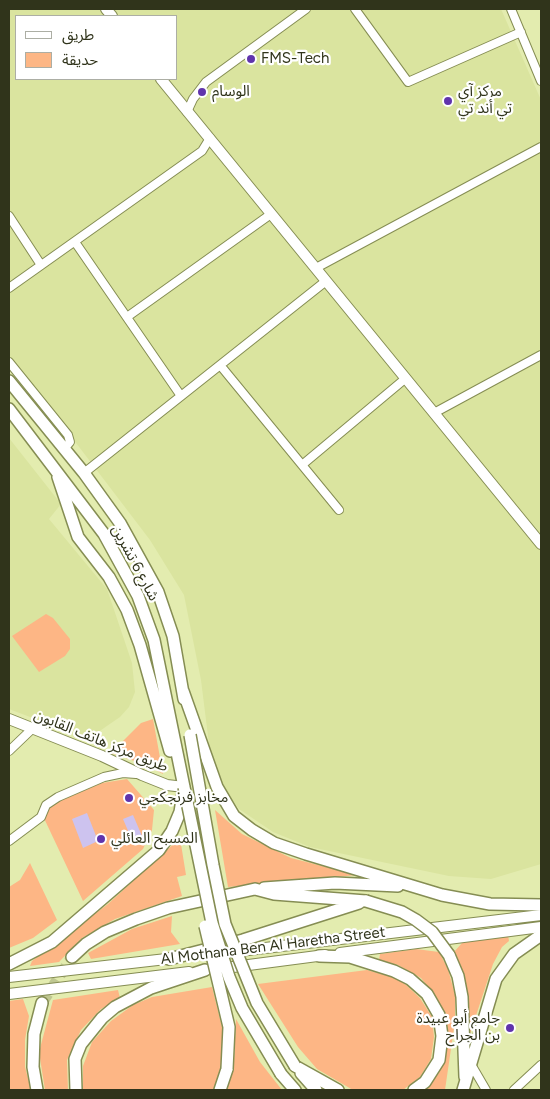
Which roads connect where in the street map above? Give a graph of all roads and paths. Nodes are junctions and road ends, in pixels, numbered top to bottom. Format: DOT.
graph roads {
  1 [pos="306,9"];
  2 [pos="355,9"];
  3 [pos="511,9"];
  4 [pos="520,32"];
  5 [pos="162,80"];
  6 [pos="541,81"];
  7 [pos="187,112"];
  8 [pos="210,138"];
  9 [pos="541,147"];
  10 [pos="272,214"];
  11 [pos="9,216"];
  12 [pos="75,242"];
  13 [pos="41,265"];
  14 [pos="316,268"];
  15 [pos="326,281"];
  16 [pos="9,288"];
  17 [pos="127,317"];
  18 [pos="541,355"];
  19 [pos="9,362"];
  20 [pos="220,365"];
  21 [pos="406,378"];
  22 [pos="9,381"];
  23 [pos="182,396"];
  24 [pos="9,410"];
  25 [pos="434,413"];
  26 [pos="64,449"];
  27 [pos="52,464"];
  28 [pos="302,465"];
  29 [pos="84,473"];
  30 [pos="339,510"];
  31 [pos="541,544"];
  32 [pos="183,691"];
  33 [pos="9,719"];
  34 [pos="32,729"];
  35 [pos="9,751"];
  36 [pos="142,775"];
  37 [pos="183,782"];
  38 [pos="9,841"];
  39 [pos="199,865"];
  40 [pos="407,886"];
  41 [pos="255,889"];
  42 [pos="366,901"];
  43 [pos="541,905"];
  44 [pos="541,915"];
  45 [pos="541,927"];
  46 [pos="541,936"];
  47 [pos="319,956"];
  48 [pos="72,957"];
  49 [pos="169,959"];
  50 [pos="9,964"];
  51 [pos="205,970"];
  52 [pos="9,977"];
  53 [pos="9,994"];
  54 [pos="42,1002"];
  55 [pos="541,1065"];
  56 [pos="295,1066"];
  57 [pos="472,1066"];
  58 [pos="37,1090"];
  59 [pos="76,1090"];
  60 [pos="220,1090"];
  61 [pos="295,1090"];
  62 [pos="316,1090"];
  63 [pos="338,1090"];
  64 [pos="414,1090"];
  65 [pos="466,1090"];
  66 [pos="486,1090"];
  67 [pos="514,1090"];
  1 -- 7 [label="street"];
  2 -- 4 [label="street"];
  3 -- 4 [label="street"];
  4 -- 6 [label="street"];
  5 -- 7 [label="main road"];
  7 -- 8 [label="main road"];
  8 -- 10 [label="main road"];
  8 -- 12 [label="street"];
  9 -- 14 [label="street"];
  10 -- 14 [label="main road"];
  10 -- 17 [label="street"];
  11 -- 13 [label="street"];
  12 -- 13 [label="street"];
  12 -- 17 [label="street"];
  13 -- 16 [label="street"];
  14 -- 15 [label="main road"];
  15 -- 20 [label="street"];
  15 -- 21 [label="main road"];
  17 -- 23 [label="street"];
  18 -- 25 [label="street"];
  19 -- 26 [label="street"];
  20 -- 23 [label="street"];
  20 -- 28 [label="street"];
  21 -- 25 [label="main road"];
  21 -- 28 [label="street"];
  22 -- 26 [label="highway, شارع 6 تشرين"];
  23 -- 29 [label="street"];
  24 -- 27 [label="highway, شارع 6 تشرين"];
  25 -- 31 [label="main road"];
  26 -- 29 [label="highway, شارع 6 تشرين"];
  27 -- 37 [label="highway"];
  27 -- 37 [label="highway, شارع 6 تشرين"];
  28 -- 30 [label="street"];
  29 -- 32 [label="highway, شارع 6 تشرين"];
  32 -- 40 [label="highway"];
  32 -- 56 [label="highway, شارع 6 تشرين, bridge"];
  33 -- 34 [label="main road, طريق مركز هاتف القابون"];
  34 -- 35 [label="street"];
  34 -- 36 [label="main road, طريق مركز هاتف القابون"];
  36 -- 37 [label="main road, طريق مركز هاتف القابون"];
  36 -- 38 [label="street"];
  37 -- 39 [label="highway, bridge"];
  37 -- 50 [label="highway"];
  39 -- 60 [label="highway, bridge"];
  39 -- 61 [label="highway, bridge"];
  40 -- 41 [label="highway"];
  40 -- 43 [label="highway"];
  41 -- 42 [label="highway"];
  41 -- 48 [label="highway"];
  42 -- 49 [label="highway"];
  42 -- 65 [label="highway, bridge"];
  44 -- 49 [label="main road"];
  45 -- 47 [label="main road, Al Mothana Ben Al Haretha Street"];
  46 -- 57 [label="highway"];
  47 -- 51 [label="main road, Al Mothana Ben Al Haretha Street"];
  47 -- 64 [label="highway"];
  49 -- 52 [label="main road"];
  51 -- 53 [label="main road, Al Mothana Ben Al Haretha Street"];
  51 -- 59 [label="highway"];
  54 -- 58 [label="highway"];
  55 -- 67 [label="street"];
  56 -- 62 [label="highway, شارع 6 تشرين"];
  56 -- 63 [label="highway"];
  57 -- 65 [label="highway"];
  57 -- 66 [label="street"];
}
